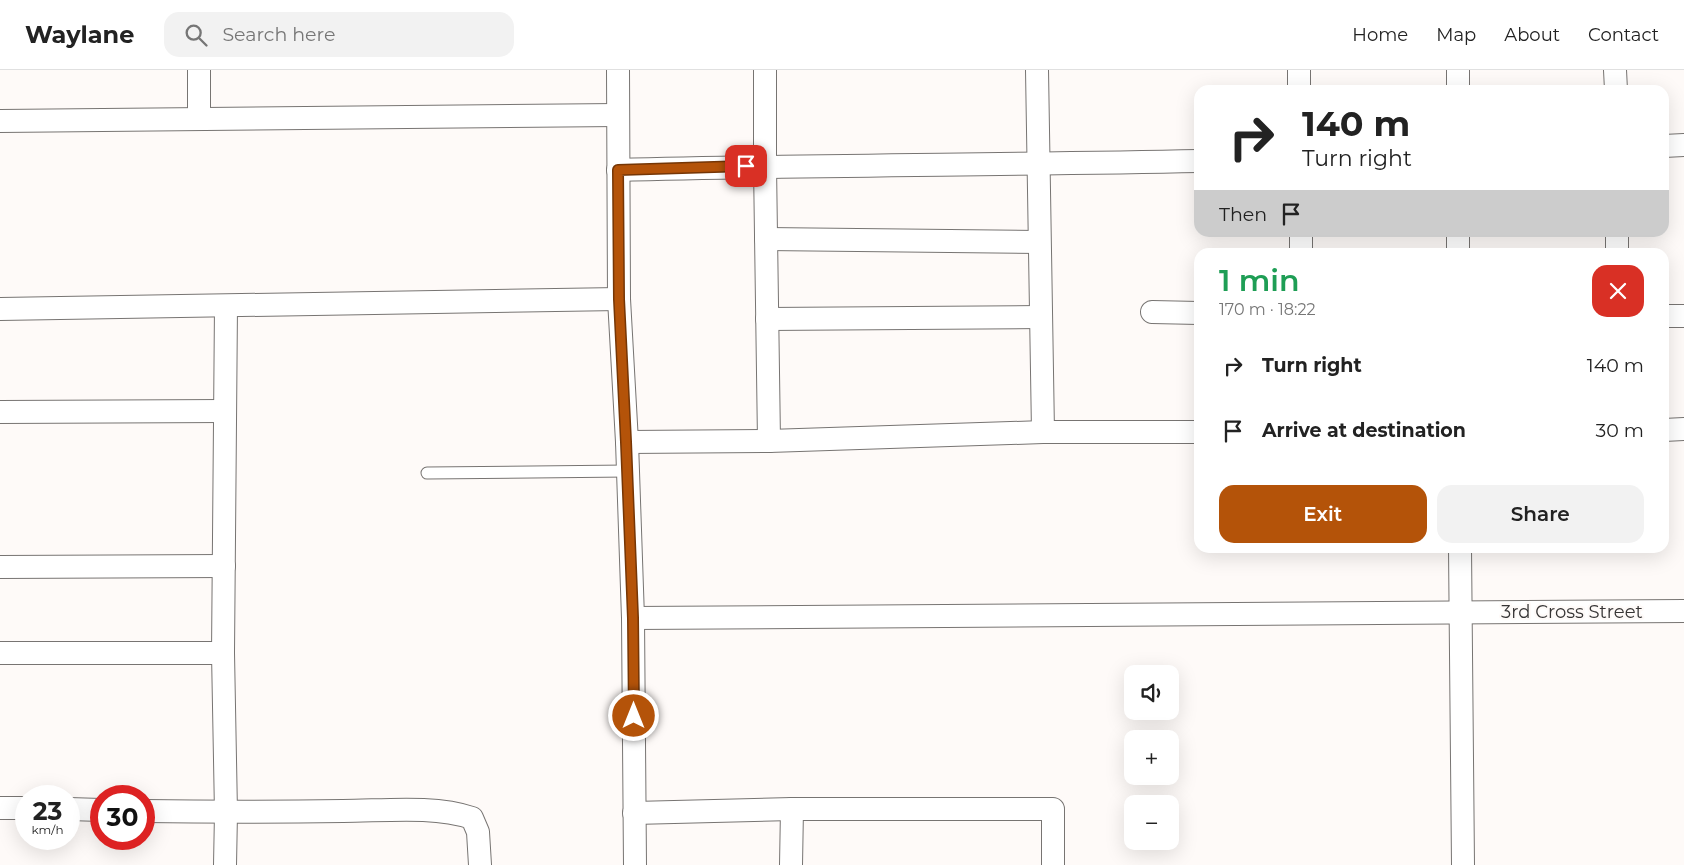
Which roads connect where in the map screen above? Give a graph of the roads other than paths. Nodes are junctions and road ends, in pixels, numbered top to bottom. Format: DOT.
graph roads {
  1 [pos="199,70"];
  2 [pos="618,70"];
  3 [pos="765,70"];
  4 [pos="1037,70"];
  5 [pos="1299,70"];
  6 [pos="1458,70"];
  7 [pos="1615,70"];
  8 [pos="1299,85"];
  9 [pos="1458,85"];
  10 [pos="1616,85"];
  11 [pos="618,115"];
  12 [pos="199,119"];
  13 [pos="0,121"];
  14 [pos="1684,145"];
  15 [pos="1669,146"];
  16 [pos="1194,161"];
  17 [pos="1038,164"];
  18 [pos="765,166"];
  19 [pos="618,170"];
  20 [pos="766,239"];
  21 [pos="1039,242"];
  22 [pos="619,299"];
  23 [pos="226,306"];
  24 [pos="0,309"];
  25 [pos="1152,312"];
  26 [pos="1194,313"];
  27 [pos="1669,316"];
  28 [pos="1684,316"];
  29 [pos="1040,317"];
  30 [pos="767,319"];
  31 [pos="225,411"];
  32 [pos="0,412"];
  33 [pos="1684,429"];
  34 [pos="1669,430"];
  35 [pos="1042,432"];
  36 [pos="1194,432"];
  37 [pos="769,441"];
  38 [pos="626,442"];
  39 [pos="628,471"];
  40 [pos="426,473"];
  41 [pos="1460,553"];
  42 [pos="224,566"];
  43 [pos="0,567"];
  44 [pos="1684,611"];
  45 [pos="1461,613"];
  46 [pos="633,618"];
  47 [pos="0,653"];
  48 [pos="223,654"];
  49 [pos="0,808"];
  50 [pos="15,808"];
  51 [pos="792,809"];
  52 [pos="155,811"];
  53 [pos="226,813"];
  54 [pos="634,813"];
  55 [pos="225,865"];
  56 [pos="480,865"];
  57 [pos="635,865"];
  58 [pos="791,865"];
  59 [pos="1052,865"];
  60 [pos="1463,865"];
  1 -- 12 [label="street"];
  2 -- 11 [label="street"];
  3 -- 18 [label="street"];
  4 -- 17 [label="street"];
  5 -- 8 [label="street"];
  6 -- 9 [label="street"];
  7 -- 10 [label="street"];
  11 -- 12 [label="street"];
  11 -- 19 [label="street"];
  12 -- 13 [label="street"];
  14 -- 15 [label="street"];
  16 -- 17 [label="street"];
  17 -- 18 [label="street"];
  17 -- 21 [label="street"];
  18 -- 19 [label="street"];
  18 -- 20 [label="street"];
  19 -- 22 [label="street"];
  20 -- 21 [label="street"];
  20 -- 30 [label="street"];
  21 -- 29 [label="street"];
  22 -- 23 [label="street"];
  22 -- 38 [label="street"];
  23 -- 24 [label="street"];
  23 -- 31 [label="street"];
  25 -- 26 [label="street"];
  27 -- 28 [label="street"];
  29 -- 30 [label="street"];
  29 -- 35 [label="street"];
  30 -- 37 [label="street"];
  31 -- 32 [label="street"];
  31 -- 42 [label="street"];
  33 -- 34 [label="street"];
  35 -- 36 [label="street"];
  35 -- 37 [label="street"];
  37 -- 38 [label="street"];
  38 -- 39 [label="street"];
  39 -- 40 [label="lane"];
  39 -- 46 [label="street"];
  41 -- 45 [label="street"];
  42 -- 43 [label="street"];
  42 -- 48 [label="street"];
  44 -- 45 [label="street, 3rd Cross Street"];
  45 -- 46 [label="street, 3rd Cross Street"];
  45 -- 60 [label="street"];
  46 -- 54 [label="street"];
  47 -- 48 [label="street"];
  48 -- 53 [label="street"];
  49 -- 50 [label="street"];
  51 -- 54 [label="street"];
  51 -- 58 [label="street"];
  51 -- 59 [label="street"];
  52 -- 53 [label="street"];
  53 -- 55 [label="street"];
  53 -- 56 [label="street"];
  54 -- 57 [label="street"];
}
